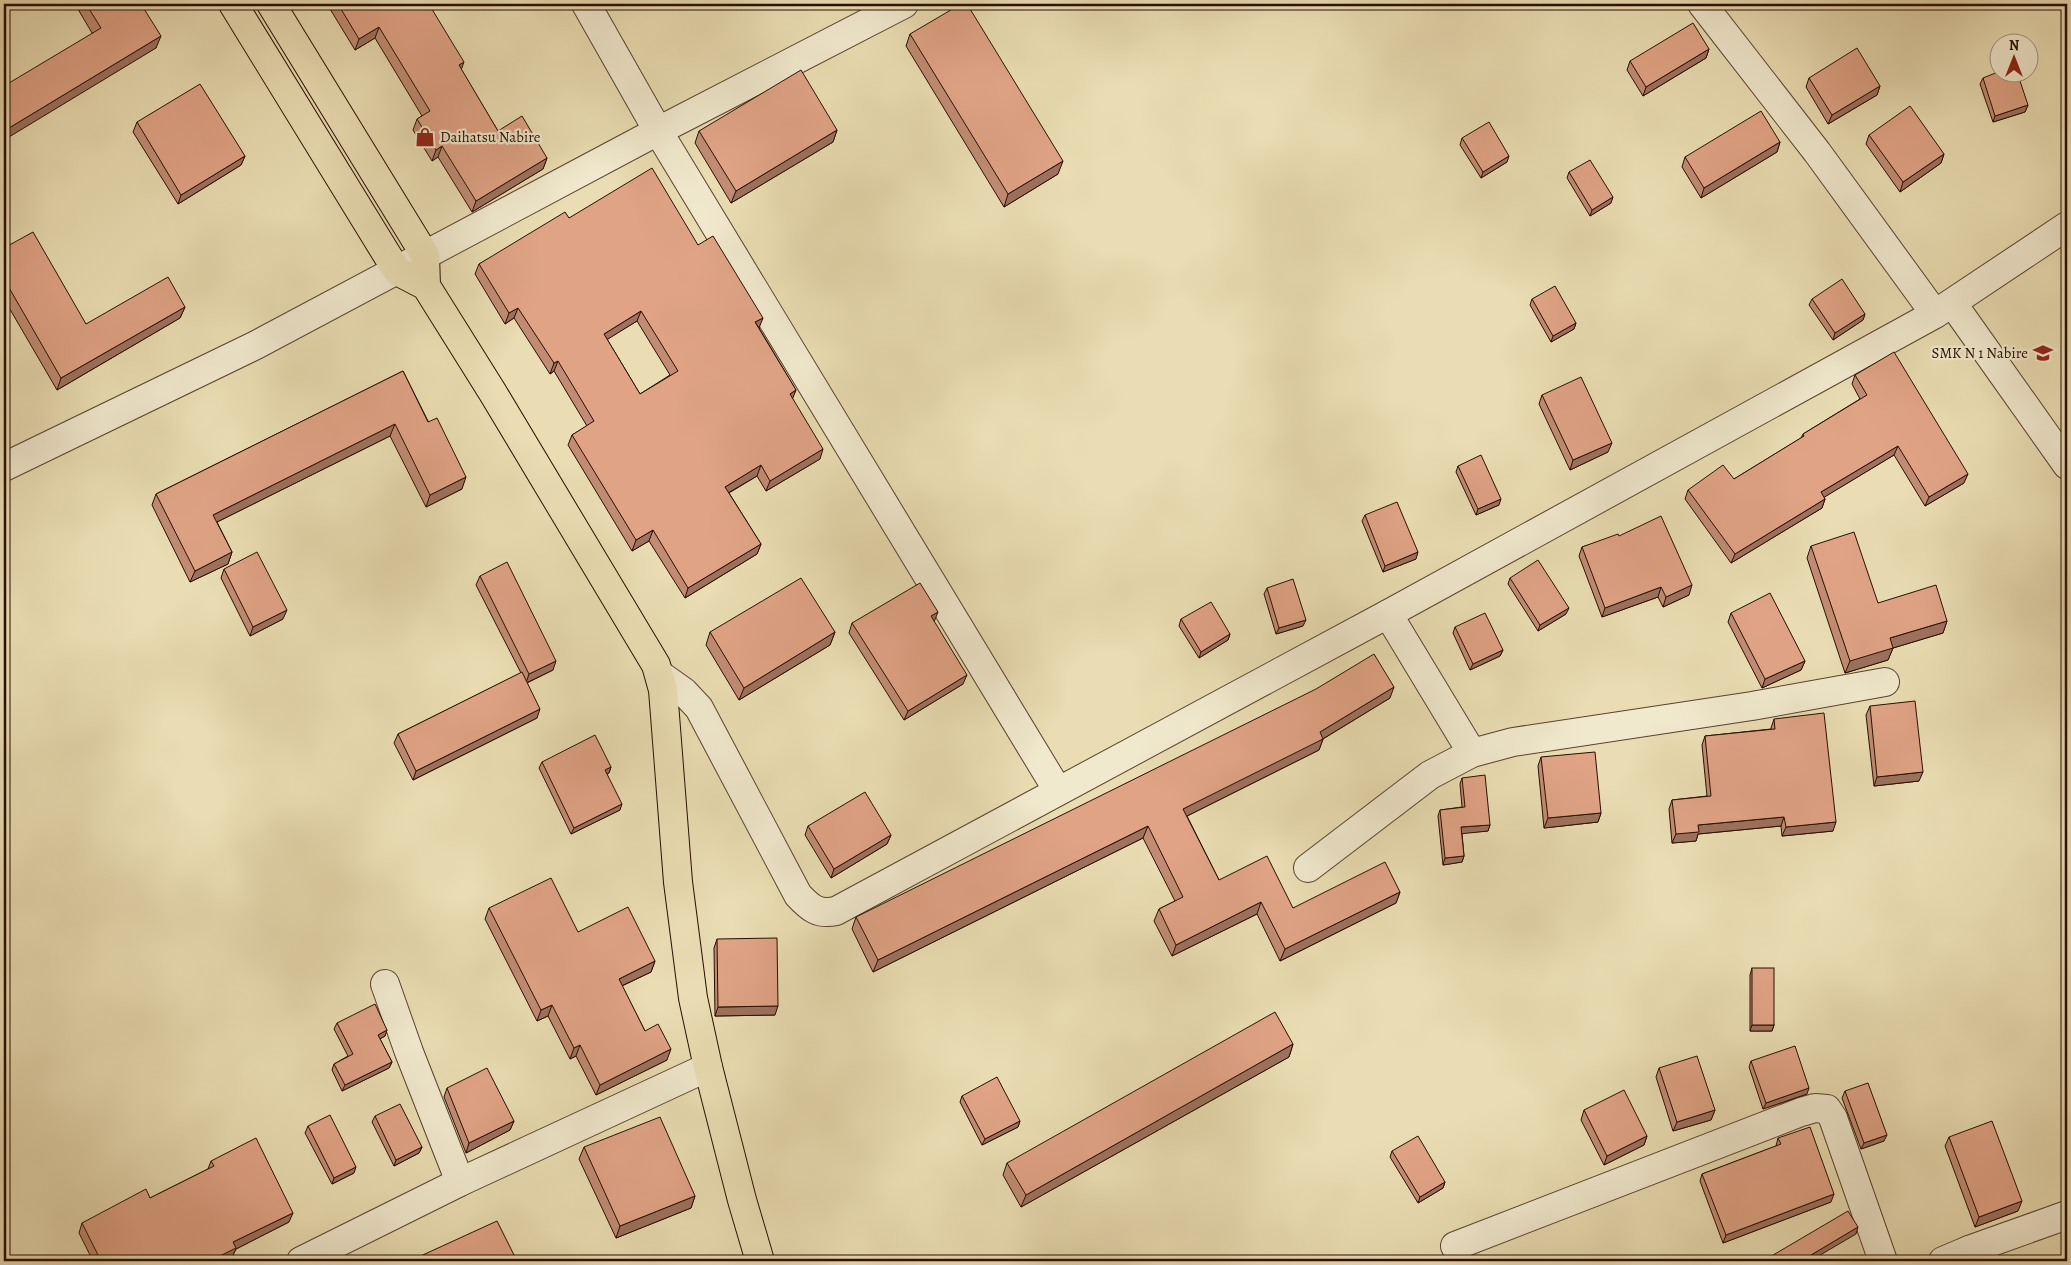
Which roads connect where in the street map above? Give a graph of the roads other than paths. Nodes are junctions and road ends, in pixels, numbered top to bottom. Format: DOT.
graph roads {
  1 [pos="233,4"];
  2 [pos="271,4"];
  3 [pos="586,4"];
  4 [pos="904,4"];
  5 [pos="1702,4"];
  6 [pos="658,131"];
  7 [pos="2067,226"];
  8 [pos="425,255"];
  9 [pos="397,271"];
  10 [pos="426,286"];
  11 [pos="1944,309"];
  12 [pos="2067,465"];
  13 [pos="4,467"];
  14 [pos="1388,614"];
  15 [pos="660,675"];
  16 [pos="1885,682"];
  17 [pos="1472,753"];
  18 [pos="1058,790"];
  19 [pos="1308,868"];
  20 [pos="385,984"];
  21 [pos="708,1067"];
  22 [pos="460,1182"];
  23 [pos="2067,1215"];
  24 [pos="1455,1246"];
  25 [pos="1971,1256"];
  26 [pos="301,1261"];
  27 [pos="760,1261"];
  28 [pos="1883,1261"];
  29 [pos="1943,1261"];
  1 -- 9 [label="main road"];
  2 -- 8 [label="main road"];
  3 -- 6 [label="street"];
  4 -- 6 [label="street"];
  5 -- 11 [label="street"];
  6 -- 8 [label="street"];
  6 -- 18 [label="street"];
  7 -- 11 [label="street"];
  8 -- 9 [label="street"];
  8 -- 10 [label="main road"];
  9 -- 10 [label="main road"];
  9 -- 13 [label="street"];
  10 -- 15 [label="main road"];
  11 -- 12 [label="street"];
  11 -- 14 [label="street"];
  14 -- 17 [label="street"];
  14 -- 18 [label="street"];
  15 -- 18 [label="street"];
  15 -- 21 [label="main road"];
  16 -- 17 [label="street"];
  17 -- 19 [label="street"];
  20 -- 22 [label="street"];
  21 -- 22 [label="street"];
  21 -- 27 [label="main road"];
  22 -- 26 [label="street"];
  23 -- 25 [label="street"];
  24 -- 28 [label="street"];
  25 -- 29 [label="street"];
}
